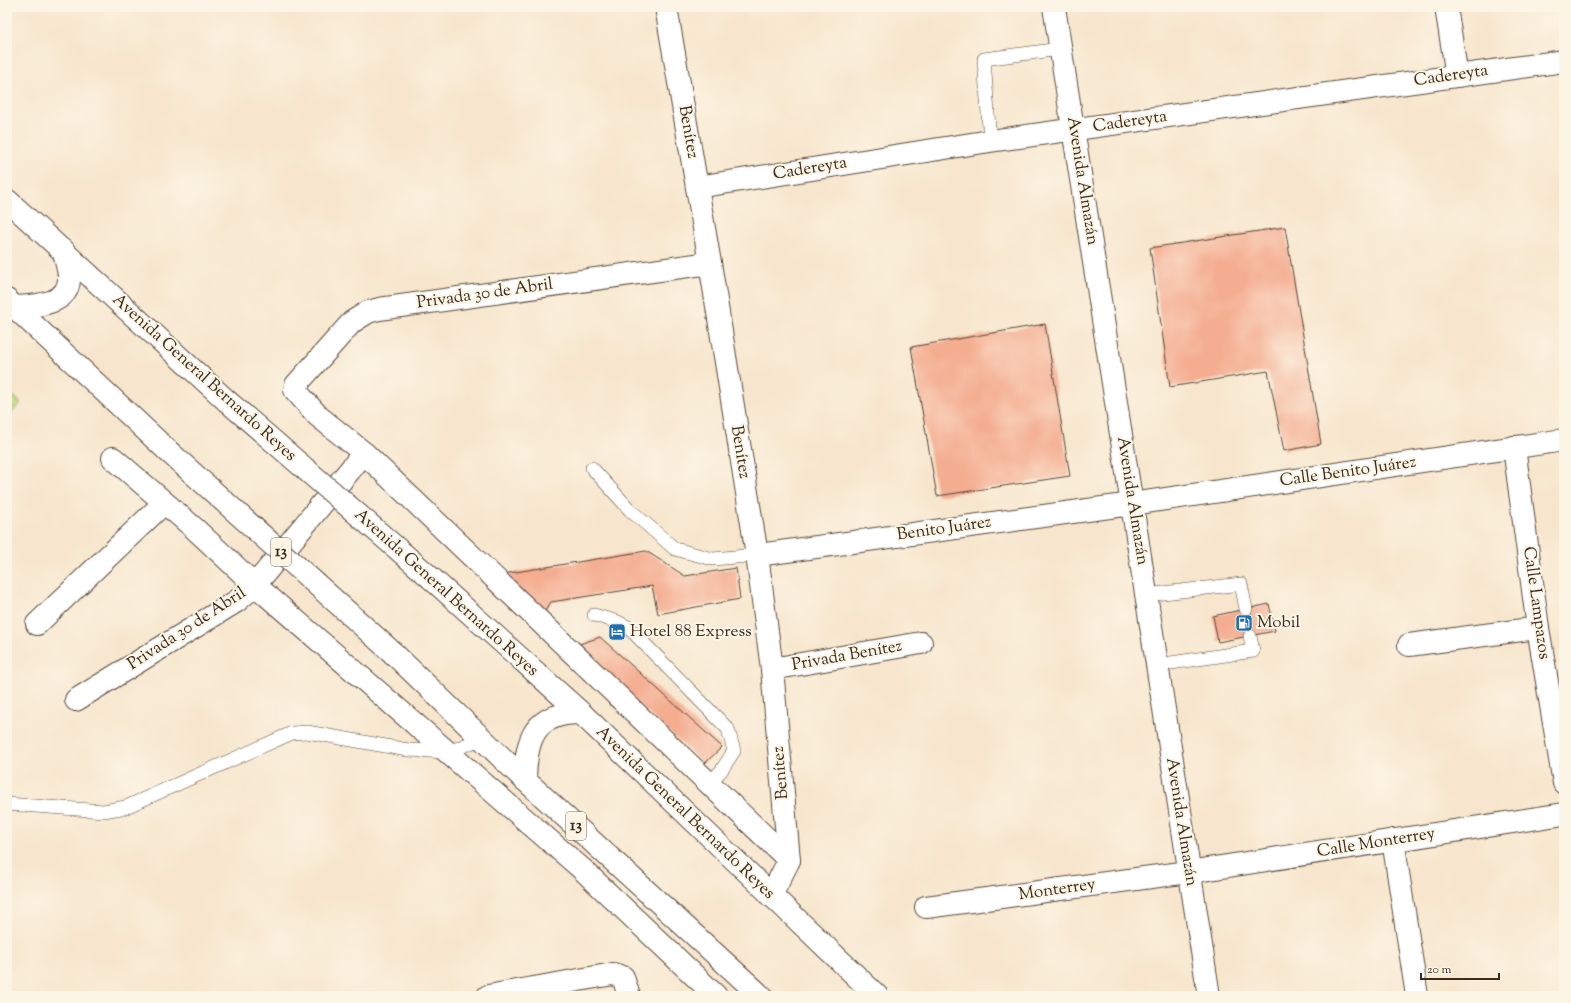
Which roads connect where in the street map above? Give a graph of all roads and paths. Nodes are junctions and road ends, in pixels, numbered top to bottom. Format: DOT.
graph roads {
  1 [pos="666,7"];
  2 [pos="1054,7"];
  3 [pos="1446,7"];
  4 [pos="1060,49"];
  5 [pos="1564,61"];
  6 [pos="1457,76"];
  7 [pos="1074,130"];
  8 [pos="990,141"];
  9 [pos="697,187"];
  10 [pos="7,200"];
  11 [pos="64,251"];
  12 [pos="710,263"];
  13 [pos="11,303"];
  14 [pos="1564,440"];
  15 [pos="1514,447"];
  16 [pos="364,453"];
  17 [pos="113,458"];
  18 [pos="592,468"];
  19 [pos="164,503"];
  20 [pos="1132,504"];
  21 [pos="757,555"];
  22 [pos="255,584"];
  23 [pos="1146,595"];
  24 [pos="1246,609"];
  25 [pos="594,615"];
  26 [pos="37,624"];
  27 [pos="1538,628"];
  28 [pos="1250,636"];
  29 [pos="921,644"];
  30 [pos="1409,645"];
  31 [pos="1157,665"];
  32 [pos="772,669"];
  33 [pos="76,700"];
  34 [pos="581,713"];
  35 [pos="482,738"];
  36 [pos="448,752"];
  37 [pos="525,780"];
  38 [pos="709,783"];
  39 [pos="1564,783"];
  40 [pos="7,804"];
  41 [pos="1564,814"];
  42 [pos="1393,840"];
  43 [pos="601,849"];
  44 [pos="789,860"];
  45 [pos="582,869"];
  46 [pos="1189,872"];
  47 [pos="771,896"];
  48 [pos="926,908"];
  49 [pos="488,996"];
  50 [pos="629,996"];
  51 [pos="716,996"];
  52 [pos="761,996"];
  53 [pos="877,996"];
  54 [pos="1209,996"];
  55 [pos="1417,996"];
  1 -- 9 [label="street, Benítez"];
  2 -- 4 [label="street, Avenida Almazán"];
  3 -- 6 [label="street"];
  4 -- 7 [label="street, Avenida Almazán"];
  4 -- 8 [label="lane"];
  5 -- 6 [label="street, Cadereyta"];
  6 -- 7 [label="street, Cadereyta"];
  7 -- 8 [label="street, Cadereyta"];
  7 -- 20 [label="street, Avenida Almazán"];
  8 -- 9 [label="street, Cadereyta"];
  9 -- 12 [label="street, Benítez"];
  10 -- 11 [label="street, Avenida General Bernardo Reyes"];
  11 -- 13 [label="street"];
  11 -- 34 [label="street, Avenida General Bernardo Reyes, bridge"];
  12 -- 16 [label="street, Privada 30 de Abril"];
  12 -- 21 [label="street, Benítez"];
  13 -- 35 [label="street, 13, bridge"];
  14 -- 15 [label="street, Calle Benito Juárez"];
  15 -- 20 [label="street, Calle Benito Juárez"];
  15 -- 27 [label="street, Calle Lampazos"];
  16 -- 22 [label="street, Privada 30 de Abril"];
  16 -- 38 [label="street"];
  17 -- 19 [label="street"];
  18 -- 21 [label="lane"];
  19 -- 22 [label="street"];
  19 -- 26 [label="street"];
  20 -- 21 [label="street, Benito Juárez"];
  20 -- 23 [label="street, Avenida Almazán"];
  21 -- 32 [label="street, Benítez"];
  22 -- 33 [label="street, Privada 30 de Abril"];
  22 -- 36 [label="street"];
  23 -- 24 [label="lane"];
  23 -- 31 [label="street, Avenida Almazán"];
  25 -- 38 [label="lane"];
  27 -- 30 [label="street"];
  27 -- 39 [label="street, Calle Lampazos"];
  28 -- 31 [label="lane"];
  29 -- 32 [label="street, Privada Benítez"];
  31 -- 46 [label="street, Avenida Almazán"];
  32 -- 44 [label="street, Benítez"];
  34 -- 37 [label="street"];
  34 -- 47 [label="street, Avenida General Bernardo Reyes"];
  35 -- 36 [label="lane"];
  35 -- 37 [label="street, 13"];
  36 -- 40 [label="lane"];
  36 -- 45 [label="street"];
  37 -- 43 [label="street, 13"];
  38 -- 44 [label="street"];
  41 -- 42 [label="street, Calle Monterrey"];
  42 -- 46 [label="street, Calle Monterrey"];
  42 -- 55 [label="street"];
  43 -- 45 [label="street"];
  43 -- 52 [label="street, 13"];
  44 -- 47 [label="street"];
  45 -- 51 [label="street"];
  46 -- 48 [label="street, Monterrey"];
  46 -- 54 [label="street, Avenida Almazán"];
  47 -- 53 [label="street, Avenida General Bernardo Reyes"];
  49 -- 50 [label="street"];
}
